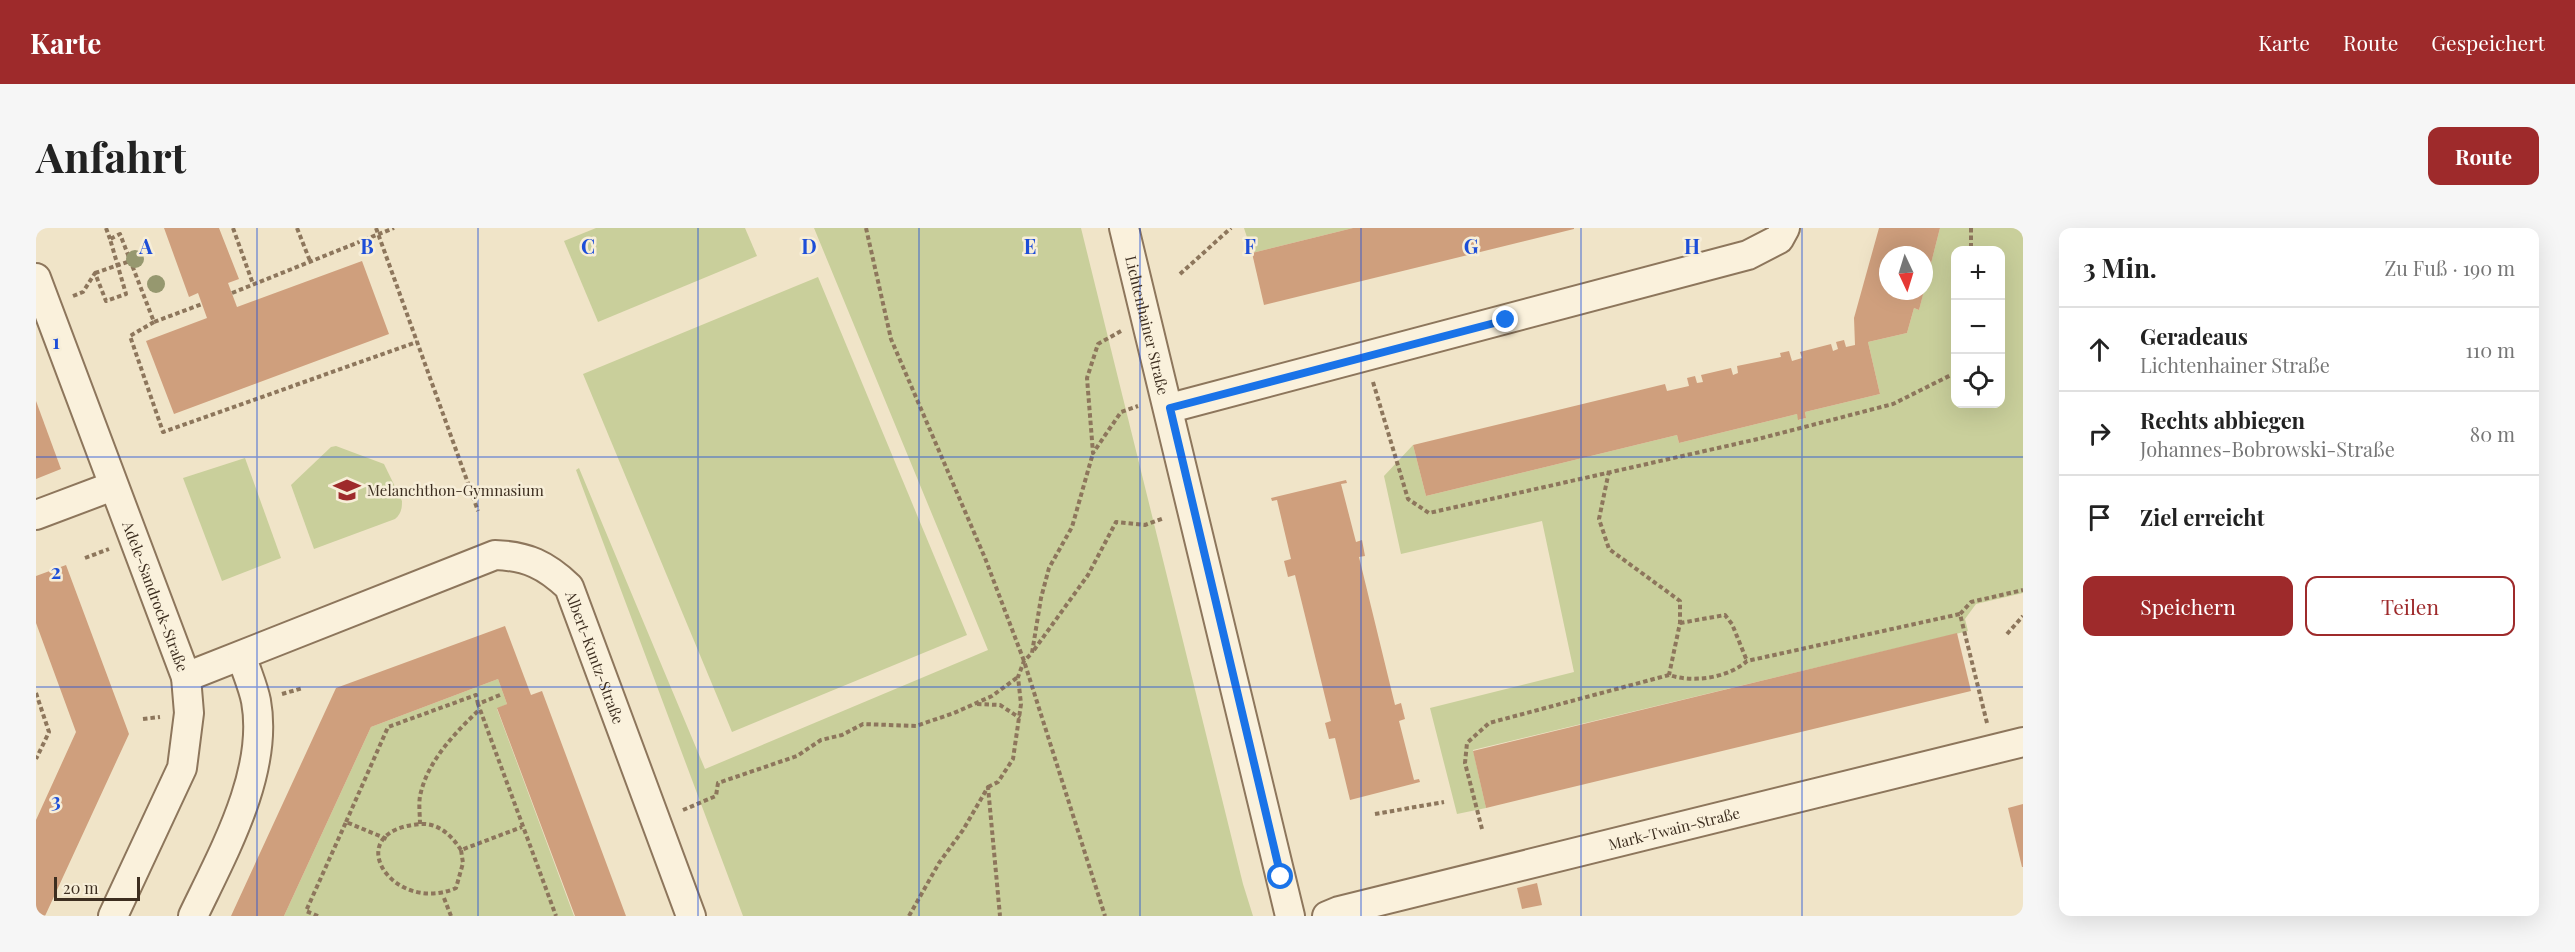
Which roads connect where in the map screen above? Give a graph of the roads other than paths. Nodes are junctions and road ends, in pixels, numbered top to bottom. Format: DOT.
graph roads {
  1 [pos="1124,228"];
  2 [pos="1785,228"];
  3 [pos="36,278"];
  4 [pos="1168,402"];
  5 [pos="113,486"];
  6 [pos="36,515"];
  7 [pos="242,657"];
  8 [pos="186,677"];
  9 [pos="2023,742"];
  10 [pos="112,916"];
  11 [pos="193,916"];
  12 [pos="691,916"];
  13 [pos="1290,916"];
  14 [pos="1327,916"];
  1 -- 4 [label="street, Lichtenhainer Straße"];
  2 -- 4 [label="street"];
  3 -- 5 [label="street, Adele-Sandrock-Straße"];
  4 -- 13 [label="street, Lichtenhainer Straße"];
  5 -- 6 [label="street"];
  5 -- 8 [label="street, Adele-Sandrock-Straße"];
  7 -- 8 [label="street, Albert-Kuntz-Straße"];
  7 -- 11 [label="street"];
  7 -- 12 [label="street, Albert-Kuntz-Straße"];
  8 -- 10 [label="street, Adele-Sandrock-Straße"];
  9 -- 14 [label="street, Mark-Twain-Straße"];
}
